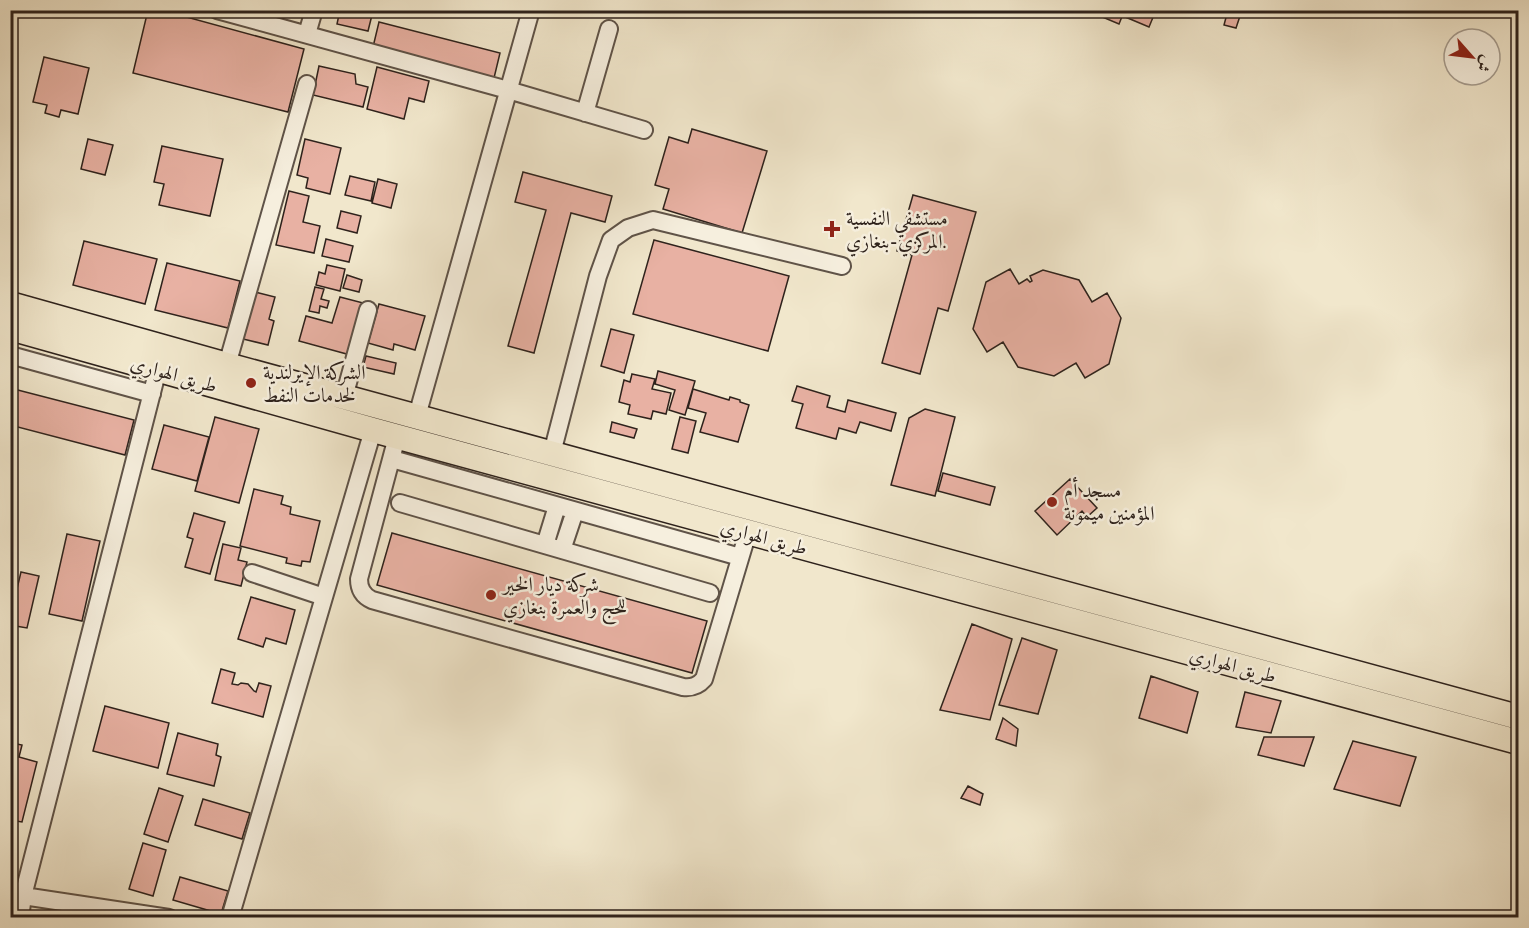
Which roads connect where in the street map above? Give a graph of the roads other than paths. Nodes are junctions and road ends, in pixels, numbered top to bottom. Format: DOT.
graph roads {
  1 [pos="217,10"];
  2 [pos="314,10"];
  3 [pos="531,10"];
  4 [pos="609,28"];
  5 [pos="307,34"];
  6 [pos="307,84"];
  7 [pos="508,90"];
  8 [pos="585,113"];
  9 [pos="644,130"];
  10 [pos="842,266"];
  11 [pos="10,304"];
  12 [pos="368,310"];
  13 [pos="10,328"];
  14 [pos="10,355"];
  15 [pos="227,365"];
  16 [pos="158,369"];
  17 [pos="152,394"];
  18 [pos="344,397"];
  19 [pos="417,416"];
  20 [pos="373,430"];
  21 [pos="394,448"];
  22 [pos="552,453"];
  23 [pos="400,503"];
  24 [pos="557,506"];
  25 [pos="575,511"];
  26 [pos="748,532"];
  27 [pos="545,545"];
  28 [pos="562,550"];
  29 [pos="740,557"];
  30 [pos="252,573"];
  31 [pos="710,592"];
  32 [pos="324,597"];
  33 [pos="1518,717"];
  34 [pos="1518,742"];
  35 [pos="17,895"];
  36 [pos="20,918"];
  37 [pos="169,918"];
  38 [pos="230,918"];
  1 -- 5 [label="street"];
  2 -- 5 [label="street"];
  3 -- 7 [label="street"];
  4 -- 8 [label="street"];
  5 -- 7 [label="street"];
  6 -- 15 [label="street"];
  7 -- 8 [label="street"];
  7 -- 19 [label="street"];
  8 -- 9 [label="street"];
  10 -- 22 [label="street"];
  11 -- 15 [label="highway, طريق الهواري"];
  12 -- 18 [label="street"];
  13 -- 16 [label="highway, طريق الهواري"];
  14 -- 17 [label="street"];
  15 -- 18 [label="highway, طريق الهواري"];
  16 -- 17 [label="street"];
  16 -- 20 [label="highway, طريق الهواري"];
  17 -- 35 [label="street"];
  18 -- 19 [label="highway, طريق الهواري"];
  19 -- 22 [label="highway, طريق الهواري"];
  20 -- 21 [label="highway, طريق الهواري"];
  20 -- 32 [label="street"];
  21 -- 24 [label="street"];
  21 -- 26 [label="highway, طريق الهواري"];
  21 -- 29 [label="street"];
  22 -- 33 [label="highway, طريق الهواري"];
  23 -- 27 [label="street"];
  24 -- 25 [label="street"];
  24 -- 27 [label="street"];
  25 -- 28 [label="street"];
  25 -- 29 [label="street"];
  26 -- 29 [label="street"];
  26 -- 34 [label="highway, طريق الهواري"];
  27 -- 28 [label="street"];
  28 -- 31 [label="street"];
  30 -- 32 [label="street"];
  32 -- 38 [label="street"];
  35 -- 36 [label="street"];
  35 -- 37 [label="street"];
}
